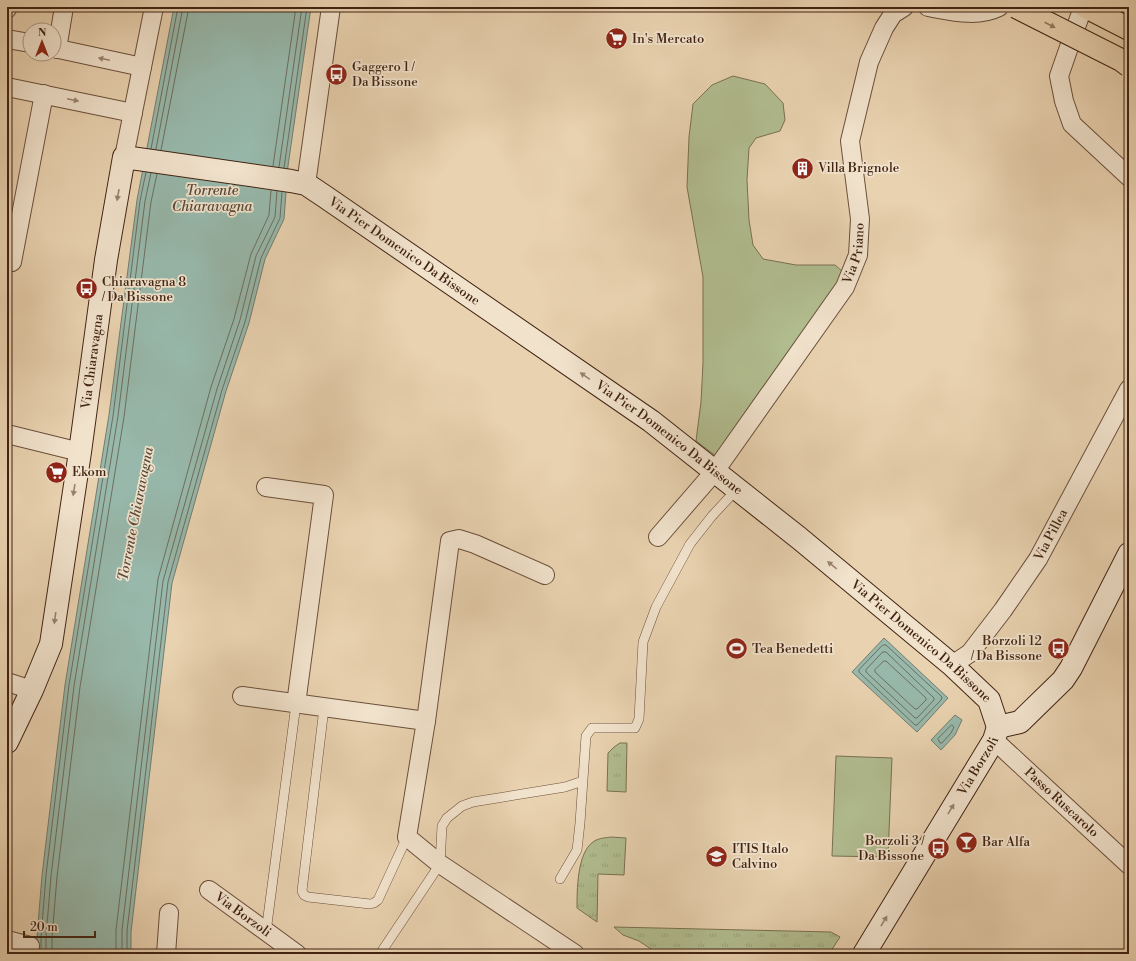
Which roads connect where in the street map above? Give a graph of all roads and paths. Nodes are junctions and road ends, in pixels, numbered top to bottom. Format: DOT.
graph roads {
  1 [pos="64,7"];
  2 [pos="154,7"];
  3 [pos="331,7"];
  4 [pos="904,7"];
  5 [pos="928,7"];
  6 [pos="999,7"];
  7 [pos="1016,7"];
  8 [pos="1083,7"];
  9 [pos="1086,7"];
  10 [pos="61,22"];
  11 [pos="1129,29"];
  12 [pos="7,39"];
  13 [pos="22,42"];
  14 [pos="62,50"];
  15 [pos="1129,66"];
  16 [pos="142,67"];
  17 [pos="7,87"];
  18 [pos="44,94"];
  19 [pos="133,113"];
  20 [pos="132,158"];
  21 [pos="1129,177"];
  22 [pos="298,183"];
  23 [pos="7,260"];
  24 [pos="1129,389"];
  25 [pos="7,434"];
  26 [pos="80,452"];
  27 [pos="715,471"];
  28 [pos="266,487"];
  29 [pos="737,489"];
  30 [pos="658,537"];
  31 [pos="1129,554"];
  32 [pos="545,575"];
  33 [pos="952,665"];
  34 [pos="7,682"];
  35 [pos="32,690"];
  36 [pos="242,696"];
  37 [pos="296,704"];
  38 [pos="324,708"];
  39 [pos="426,721"];
  40 [pos="996,734"];
  41 [pos="7,742"];
  42 [pos="583,782"];
  43 [pos="407,838"];
  44 [pos="440,864"];
  45 [pos="1129,865"];
  46 [pos="560,879"];
  47 [pos="209,890"];
  48 [pos="169,914"];
  49 [pos="266,932"];
  50 [pos="7,940"];
  51 [pos="30,946"];
  52 [pos="166,954"];
  53 [pos="297,954"];
  54 [pos="380,954"];
  55 [pos="575,954"];
  56 [pos="864,954"];
  1 -- 10 [label="street"];
  2 -- 16 [label="street, Via Chiaravagna"];
  3 -- 22 [label="street"];
  4 -- 27 [label="street, Via Priano"];
  5 -- 6 [label="street"];
  7 -- 15 [label="highway, one-way, bridge"];
  8 -- 21 [label="street"];
  9 -- 11 [label="highway"];
  12 -- 13 [label="street"];
  16 -- 14 [label="street, one-way"];
  16 -- 19 [label="street, Via Chiaravagna"];
  17 -- 18 [label="street"];
  18 -- 19 [label="street, one-way"];
  18 -- 23 [label="street"];
  19 -- 20 [label="street, Via Chiaravagna"];
  20 -- 22 [label="main road"];
  20 -- 26 [label="main road, Via Chiaravagna, one-way"];
  27 -- 22 [label="main road, Via Pier Domenico Da Bissone, one-way"];
  24 -- 33 [label="street, Via Pillea"];
  25 -- 26 [label="street"];
  26 -- 35 [label="main road, Via Chiaravagna, one-way"];
  27 -- 29 [label="main road, Via Pier Domenico Da Bissone"];
  27 -- 30 [label="street, Via Priano"];
  28 -- 37 [label="street"];
  33 -- 29 [label="main road, Via Pier Domenico Da Bissone, one-way"];
  29 -- 42 [label="lane"];
  31 -- 40 [label="main road, Via Borzoli"];
  32 -- 39 [label="street"];
  33 -- 40 [label="main road, Via Pier Domenico Da Bissone"];
  34 -- 35 [label="street"];
  35 -- 41 [label="main road, Via Chiaravagna"];
  36 -- 37 [label="street"];
  37 -- 38 [label="street"];
  37 -- 49 [label="lane"];
  38 -- 39 [label="street"];
  38 -- 43 [label="lane"];
  39 -- 43 [label="street"];
  40 -- 45 [label="street, Passo Ruscarolo"];
  56 -- 40 [label="main road, Via Borzoli, one-way"];
  42 -- 44 [label="lane"];
  42 -- 46 [label="lane"];
  43 -- 44 [label="street"];
  44 -- 54 [label="lane"];
  44 -- 55 [label="street"];
  47 -- 49 [label="street, Via Borzoli"];
  48 -- 52 [label="street"];
  49 -- 53 [label="street, Via Borzoli"];
  50 -- 51 [label="street"];
}
